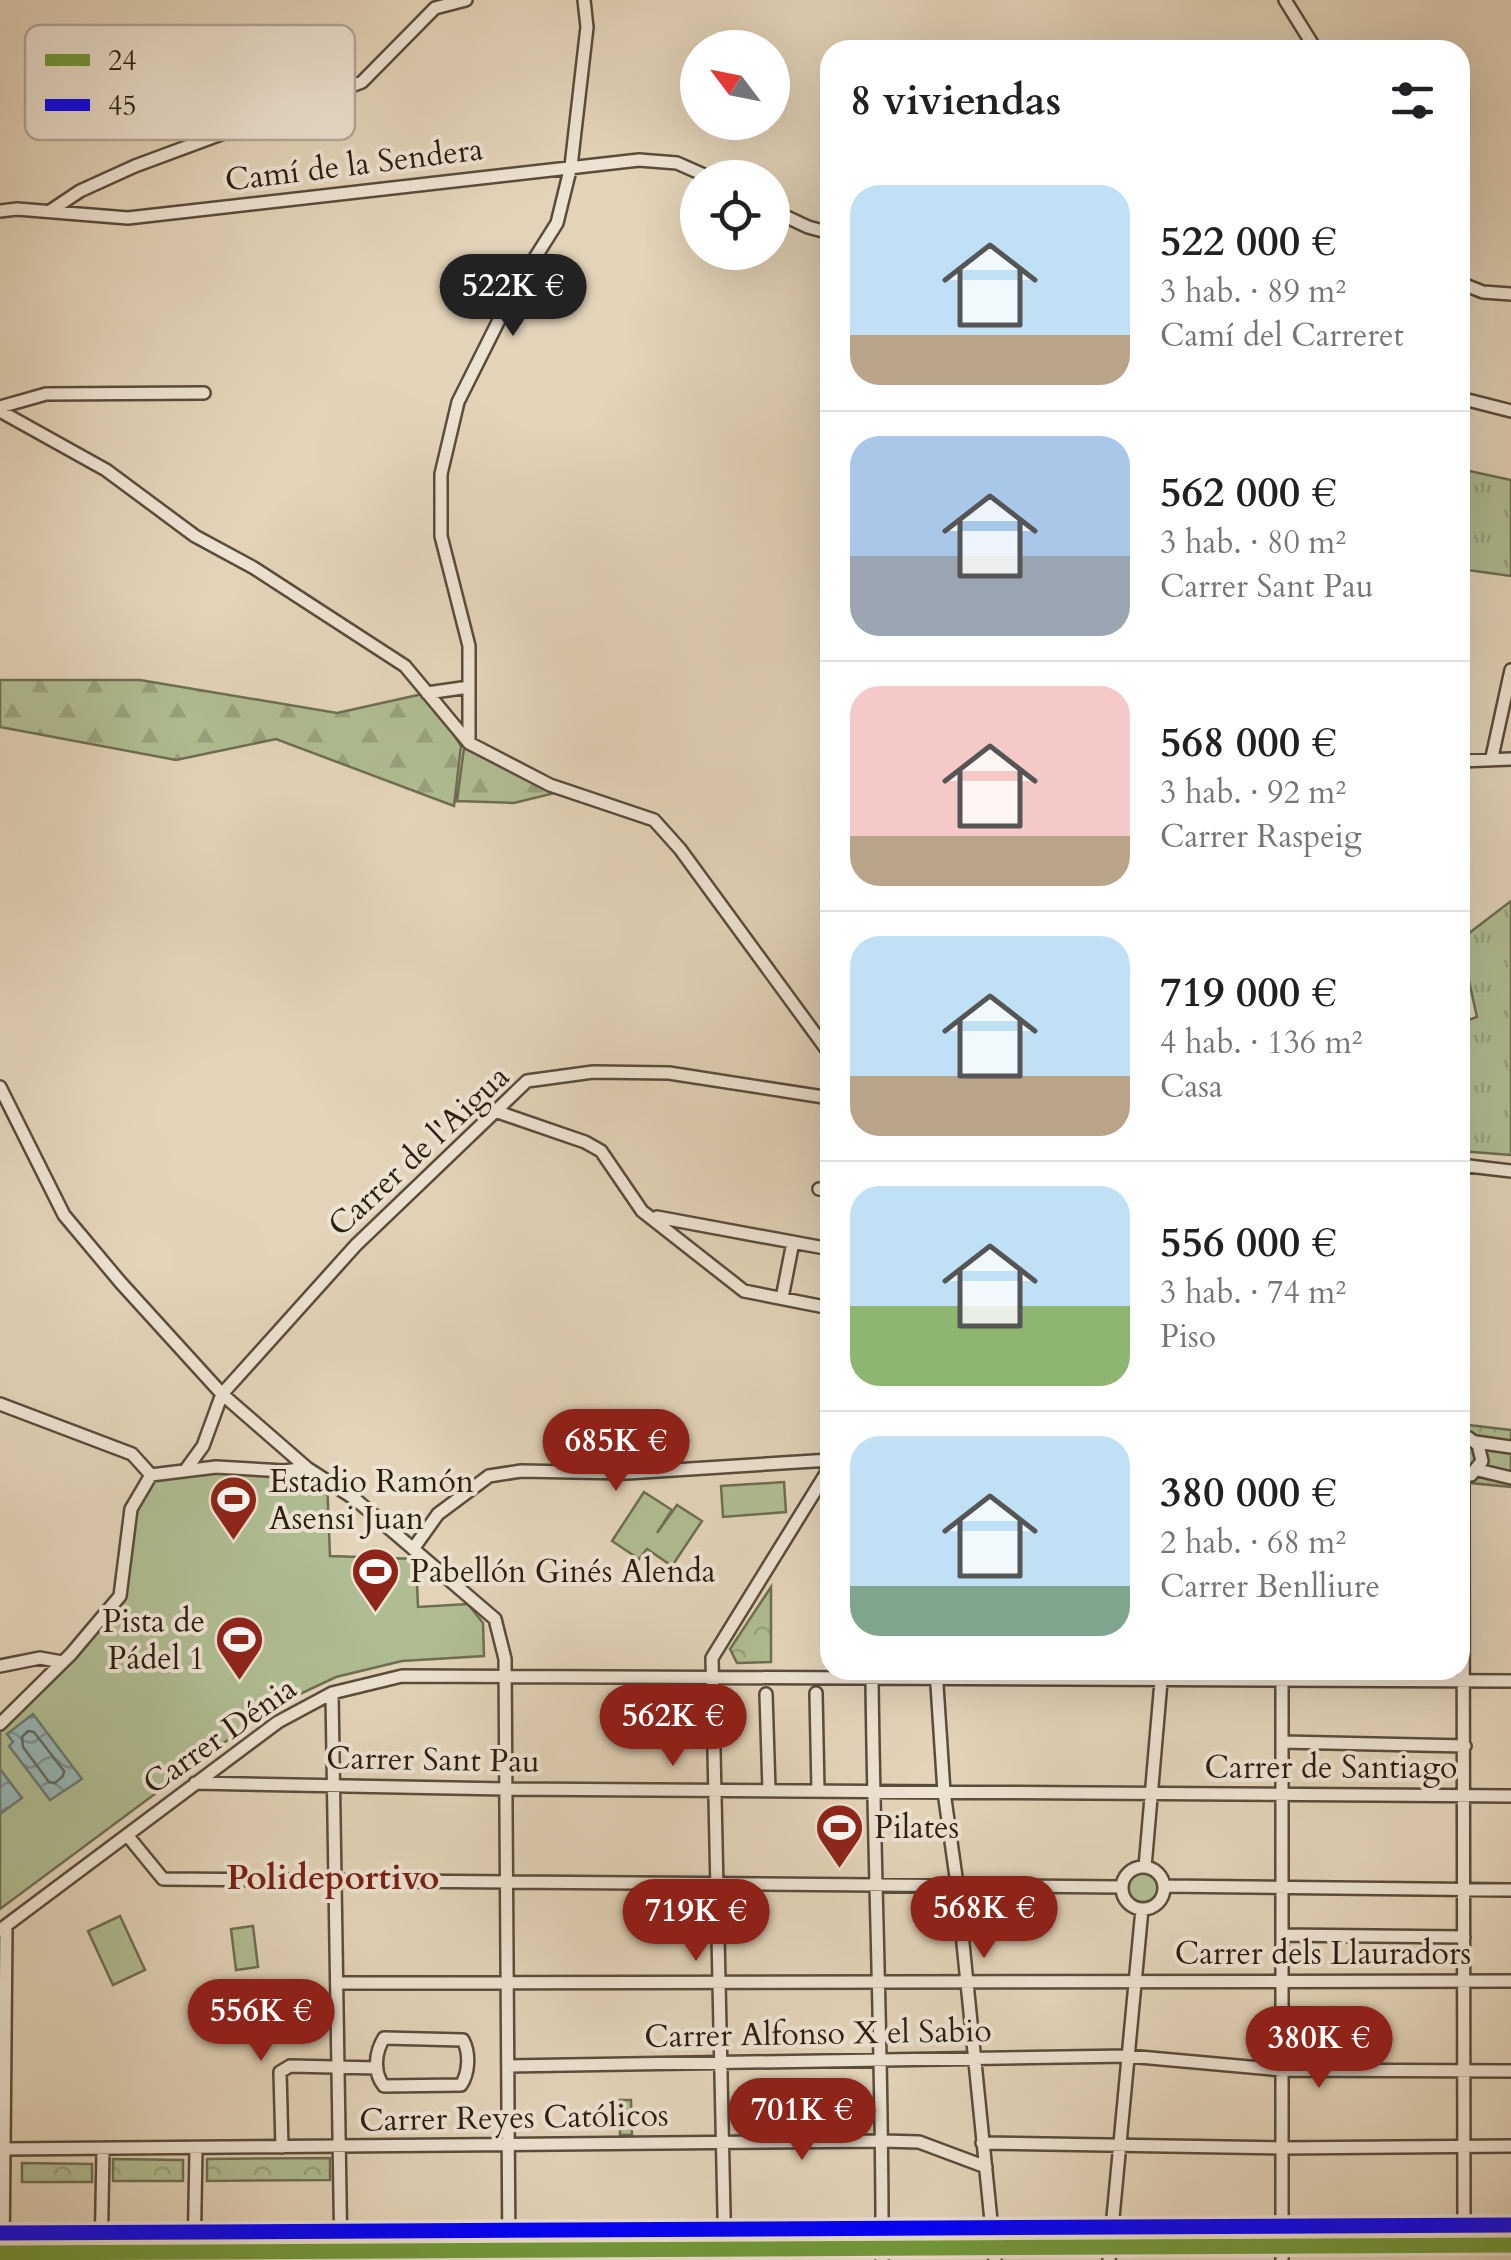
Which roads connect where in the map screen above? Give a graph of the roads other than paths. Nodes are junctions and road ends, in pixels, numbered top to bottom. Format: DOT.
graph roads {
  1 [pos="466,0"];
  2 [pos="584,0"];
  3 [pos="1286,0"];
  4 [pos="1310,40"];
  5 [pos="355,85"];
  6 [pos="205,140"];
  7 [pos="680,165"];
  8 [pos="571,166"];
  9 [pos="0,211"];
  10 [pos="49,212"];
  11 [pos="790,218"];
  12 [pos="820,230"];
  13 [pos="1470,287"];
  14 [pos="1511,294"];
  15 [pos="204,393"];
  16 [pos="1470,401"];
  17 [pos="0,409"];
  18 [pos="1511,411"];
  19 [pos="1511,670"];
  20 [pos="469,687"];
  21 [pos="427,693"];
  22 [pos="469,744"];
  23 [pos="1492,758"];
  24 [pos="1511,758"];
  25 [pos="1470,760"];
  26 [pos="820,1040"];
  27 [pos="0,1087"];
  28 [pos="820,1096"];
  29 [pos="496,1112"];
  30 [pos="1470,1166"];
  31 [pos="1511,1171"];
  32 [pos="652,1216"];
  33 [pos="793,1242"];
  34 [pos="820,1247"];
  35 [pos="782,1298"];
  36 [pos="820,1306"];
  37 [pos="222,1394"];
  38 [pos="0,1404"];
  39 [pos="1470,1440"];
  40 [pos="1475,1441"];
  41 [pos="1511,1446"];
  42 [pos="820,1464"];
  43 [pos="187,1468"];
  44 [pos="307,1468"];
  45 [pos="1478,1470"];
  46 [pos="1470,1473"];
  47 [pos="151,1474"];
  48 [pos="1511,1478"];
  49 [pos="820,1480"];
  50 [pos="413,1548"];
  51 [pos="62,1662"];
  52 [pos="0,1666"];
  53 [pos="504,1675"];
  54 [pos="712,1678"];
  55 [pos="820,1679"];
  56 [pos="872,1680"];
  57 [pos="936,1680"];
  58 [pos="1160,1680"];
  59 [pos="1282,1680"];
  60 [pos="1465,1681"];
  61 [pos="1511,1681"];
  62 [pos="332,1693"];
  63 [pos="816,1693"];
  64 [pos="766,1694"];
  65 [pos="0,1724"];
  66 [pos="1283,1742"];
  67 [pos="1465,1746"];
  68 [pos="195,1783"];
  69 [pos="336,1786"];
  70 [pos="505,1789"];
  71 [pos="712,1790"];
  72 [pos="769,1790"];
  73 [pos="818,1790"];
  74 [pos="873,1792"];
  75 [pos="944,1792"];
  76 [pos="1150,1794"];
  77 [pos="1282,1794"];
  78 [pos="1464,1796"];
  79 [pos="1511,1796"];
  80 [pos="127,1835"];
  81 [pos="1145,1866"];
  82 [pos="336,1882"];
  83 [pos="504,1882"];
  84 [pos="957,1884"];
  85 [pos="716,1885"];
  86 [pos="875,1886"];
  87 [pos="1164,1886"];
  88 [pos="1121,1887"];
  89 [pos="1282,1888"];
  90 [pos="1464,1889"];
  91 [pos="1511,1890"];
  92 [pos="1142,1910"];
  93 [pos="3,1928"];
  94 [pos="1282,1935"];
  95 [pos="1464,1937"];
  96 [pos="1511,1981"];
  97 [pos="1135,1982"];
  98 [pos="1282,1982"];
  99 [pos="1464,1982"];
  100 [pos="339,1983"];
  101 [pos="505,1984"];
  102 [pos="717,1984"];
  103 [pos="876,1984"];
  104 [pos="966,1984"];
  105 [pos="1128,2056"];
  106 [pos="879,2060"];
  107 [pos="973,2060"];
  108 [pos="720,2063"];
  109 [pos="508,2066"];
  110 [pos="339,2068"];
  111 [pos="377,2068"];
  112 [pos="1282,2070"];
  113 [pos="1511,2070"];
  114 [pos="1464,2071"];
  115 [pos="882,2141"];
  116 [pos="722,2142"];
  117 [pos="982,2142"];
  118 [pos="1121,2144"];
  119 [pos="508,2146"];
  120 [pos="1511,2146"];
  121 [pos="282,2147"];
  122 [pos="338,2147"];
  123 [pos="1281,2148"];
  124 [pos="1464,2148"];
  125 [pos="5,2149"];
  126 [pos="103,2149"];
  127 [pos="196,2149"];
  128 [pos="986,2167"];
  129 [pos="1464,2245"];
  130 [pos="1511,2245"];
  131 [pos="995,2253"];
  132 [pos="1110,2253"];
  133 [pos="1282,2253"];
  134 [pos="725,2254"];
  135 [pos="882,2254"];
  136 [pos="910,2254"];
  137 [pos="2,2255"];
  138 [pos="509,2255"];
  139 [pos="100,2256"];
  140 [pos="341,2256"];
  141 [pos="585,2256"];
  142 [pos="194,2257"];
  1 -- 5 [label="street"];
  2 -- 8 [label="street"];
  3 -- 4 [label="street"];
  6 -- 10 [label="street"];
  7 -- 8 [label="street, Camí de la Sendera"];
  8 -- 10 [label="street, Camí de la Sendera"];
  8 -- 20 [label="street"];
  9 -- 10 [label="street, Camí de la Sendera"];
  11 -- 12 [label="street"];
  13 -- 14 [label="street"];
  15 -- 17 [label="street"];
  16 -- 18 [label="street"];
  17 -- 21 [label="street"];
  19 -- 23 [label="street"];
  20 -- 21 [label="street"];
  20 -- 22 [label="street"];
  21 -- 22 [label="street"];
  22 -- 26 [label="street"];
  23 -- 24 [label="street"];
  23 -- 25 [label="street"];
  27 -- 37 [label="street"];
  28 -- 29 [label="street, Carrer de l'Aigua"];
  29 -- 32 [label="street"];
  29 -- 37 [label="street, Carrer de l'Aigua"];
  30 -- 31 [label="street"];
  32 -- 33 [label="street"];
  32 -- 35 [label="street"];
  33 -- 34 [label="street"];
  33 -- 35 [label="street"];
  35 -- 36 [label="street"];
  37 -- 43 [label="street"];
  37 -- 44 [label="street"];
  38 -- 47 [label="street"];
  39 -- 40 [label="street"];
  40 -- 41 [label="street"];
  40 -- 45 [label="street"];
  42 -- 50 [label="street"];
  43 -- 44 [label="street"];
  43 -- 47 [label="street"];
  44 -- 50 [label="street"];
  45 -- 46 [label="street"];
  45 -- 48 [label="street"];
  47 -- 51 [label="street"];
  49 -- 54 [label="street"];
  50 -- 53 [label="street"];
  51 -- 52 [label="street"];
  51 -- 65 [label="street"];
  53 -- 54 [label="street, Carrer Dénia"];
  53 -- 62 [label="street, Carrer Dénia"];
  53 -- 70 [label="street"];
  54 -- 55 [label="street, Carrer Dénia"];
  54 -- 71 [label="street"];
  56 -- 74 [label="street"];
  57 -- 75 [label="street"];
  58 -- 76 [label="street"];
  59 -- 60 [label="street, Carrer Dénia"];
  59 -- 66 [label="street"];
  60 -- 61 [label="street, Carrer Dénia"];
  60 -- 67 [label="street"];
  62 -- 68 [label="street, Carrer Dénia"];
  62 -- 69 [label="street"];
  63 -- 73 [label="street"];
  64 -- 72 [label="street"];
  66 -- 67 [label="street"];
  66 -- 77 [label="street"];
  67 -- 78 [label="street"];
  68 -- 69 [label="street, Carrer Sant Pau"];
  68 -- 80 [label="street, Carrer Dénia"];
  69 -- 70 [label="street, Carrer Sant Pau"];
  69 -- 82 [label="street"];
  70 -- 71 [label="street, Carrer Sant Pau"];
  70 -- 83 [label="street"];
  71 -- 72 [label="street, Carrer Sant Pau"];
  71 -- 85 [label="street"];
  72 -- 73 [label="street, Carrer Sant Pau"];
  73 -- 74 [label="street, Carrer Sant Pau"];
  74 -- 75 [label="street, Carrer Sant Pau"];
  74 -- 86 [label="street"];
  75 -- 76 [label="street, Carrer Sant Pau"];
  75 -- 84 [label="street"];
  76 -- 77 [label="street, Carrer de Santiago"];
  76 -- 81 [label="street"];
  77 -- 78 [label="street, Carrer de Santiago"];
  77 -- 89 [label="street"];
  78 -- 79 [label="street, Carrer de Santiago"];
  78 -- 90 [label="street"];
  80 -- 82 [label="street"];
  80 -- 93 [label="street, Carrer Dénia"];
  81 -- 87 [label="street"];
  81 -- 88 [label="street"];
  82 -- 83 [label="street"];
  82 -- 100 [label="street"];
  83 -- 85 [label="street"];
  83 -- 101 [label="street"];
  84 -- 86 [label="street"];
  84 -- 88 [label="street"];
  84 -- 104 [label="street"];
  85 -- 86 [label="street"];
  85 -- 102 [label="street"];
  86 -- 103 [label="street"];
  87 -- 89 [label="street"];
  87 -- 92 [label="street"];
  88 -- 92 [label="street"];
  89 -- 90 [label="street"];
  89 -- 94 [label="street"];
  90 -- 91 [label="street"];
  90 -- 95 [label="street"];
  92 -- 97 [label="street"];
  93 -- 125 [label="street"];
  94 -- 95 [label="street"];
  94 -- 98 [label="street"];
  95 -- 99 [label="street"];
  96 -- 99 [label="street, Carrer dels Llauradors"];
  97 -- 98 [label="street, Carrer dels Llauradors"];
  97 -- 104 [label="street, Carrer dels Llauradors"];
  97 -- 105 [label="street"];
  98 -- 99 [label="street, Carrer dels Llauradors"];
  98 -- 112 [label="street"];
  99 -- 114 [label="street"];
  100 -- 101 [label="street, Carrer dels Llauradors"];
  100 -- 110 [label="street"];
  101 -- 102 [label="street, Carrer dels Llauradors"];
  101 -- 109 [label="street"];
  102 -- 103 [label="street, Carrer dels Llauradors"];
  102 -- 108 [label="street"];
  103 -- 104 [label="street, Carrer dels Llauradors"];
  103 -- 106 [label="street"];
  104 -- 107 [label="street"];
  105 -- 107 [label="street, Carrer Alfonso X el Sabio"];
  105 -- 112 [label="street, Carrer Alfonso X el Sabio"];
  105 -- 118 [label="street"];
  106 -- 107 [label="street, Carrer Alfonso X el Sabio"];
  106 -- 108 [label="street, Carrer Alfonso X el Sabio"];
  106 -- 115 [label="street"];
  107 -- 117 [label="street"];
  108 -- 109 [label="street, Carrer Alfonso X el Sabio"];
  108 -- 116 [label="street"];
  109 -- 119 [label="street"];
  110 -- 111 [label="street"];
  110 -- 121 [label="street"];
  110 -- 122 [label="street"];
  111 -- 111 [label="street"];
  112 -- 114 [label="street, Carrer Alfonso X el Sabio"];
  112 -- 123 [label="street"];
  113 -- 114 [label="street, Carrer Alfonso X el Sabio"];
  114 -- 124 [label="street"];
  115 -- 116 [label="street, Carrer Reyes Católicos"];
  115 -- 128 [label="street, Carrer Reyes Católicos"];
  115 -- 135 [label="street"];
  116 -- 119 [label="street, Carrer Reyes Católicos"];
  116 -- 134 [label="street"];
  117 -- 118 [label="street"];
  117 -- 128 [label="street"];
  118 -- 123 [label="street"];
  118 -- 132 [label="street"];
  119 -- 122 [label="street, Carrer Reyes Católicos"];
  119 -- 138 [label="street"];
  120 -- 124 [label="street"];
  121 -- 122 [label="street, Carrer Reyes Católicos"];
  121 -- 127 [label="street, Carrer Reyes Católicos"];
  122 -- 140 [label="street"];
  123 -- 124 [label="street"];
  123 -- 133 [label="street"];
  124 -- 129 [label="street"];
  125 -- 126 [label="street, Carrer Reyes Católicos"];
  125 -- 137 [label="street"];
  126 -- 127 [label="street, Carrer Reyes Católicos"];
  126 -- 139 [label="street"];
  127 -- 142 [label="street"];
  128 -- 131 [label="street"];
  129 -- 130 [label="main road"];
  129 -- 133 [label="main road"];
  131 -- 132 [label="main road"];
  131 -- 136 [label="main road"];
  132 -- 133 [label="main road"];
  134 -- 135 [label="main road"];
  134 -- 141 [label="main road"];
  135 -- 136 [label="main road"];
  137 -- 139 [label="main road"];
  138 -- 140 [label="main road"];
  138 -- 141 [label="main road"];
  139 -- 142 [label="main road"];
  140 -- 142 [label="main road"];
}
